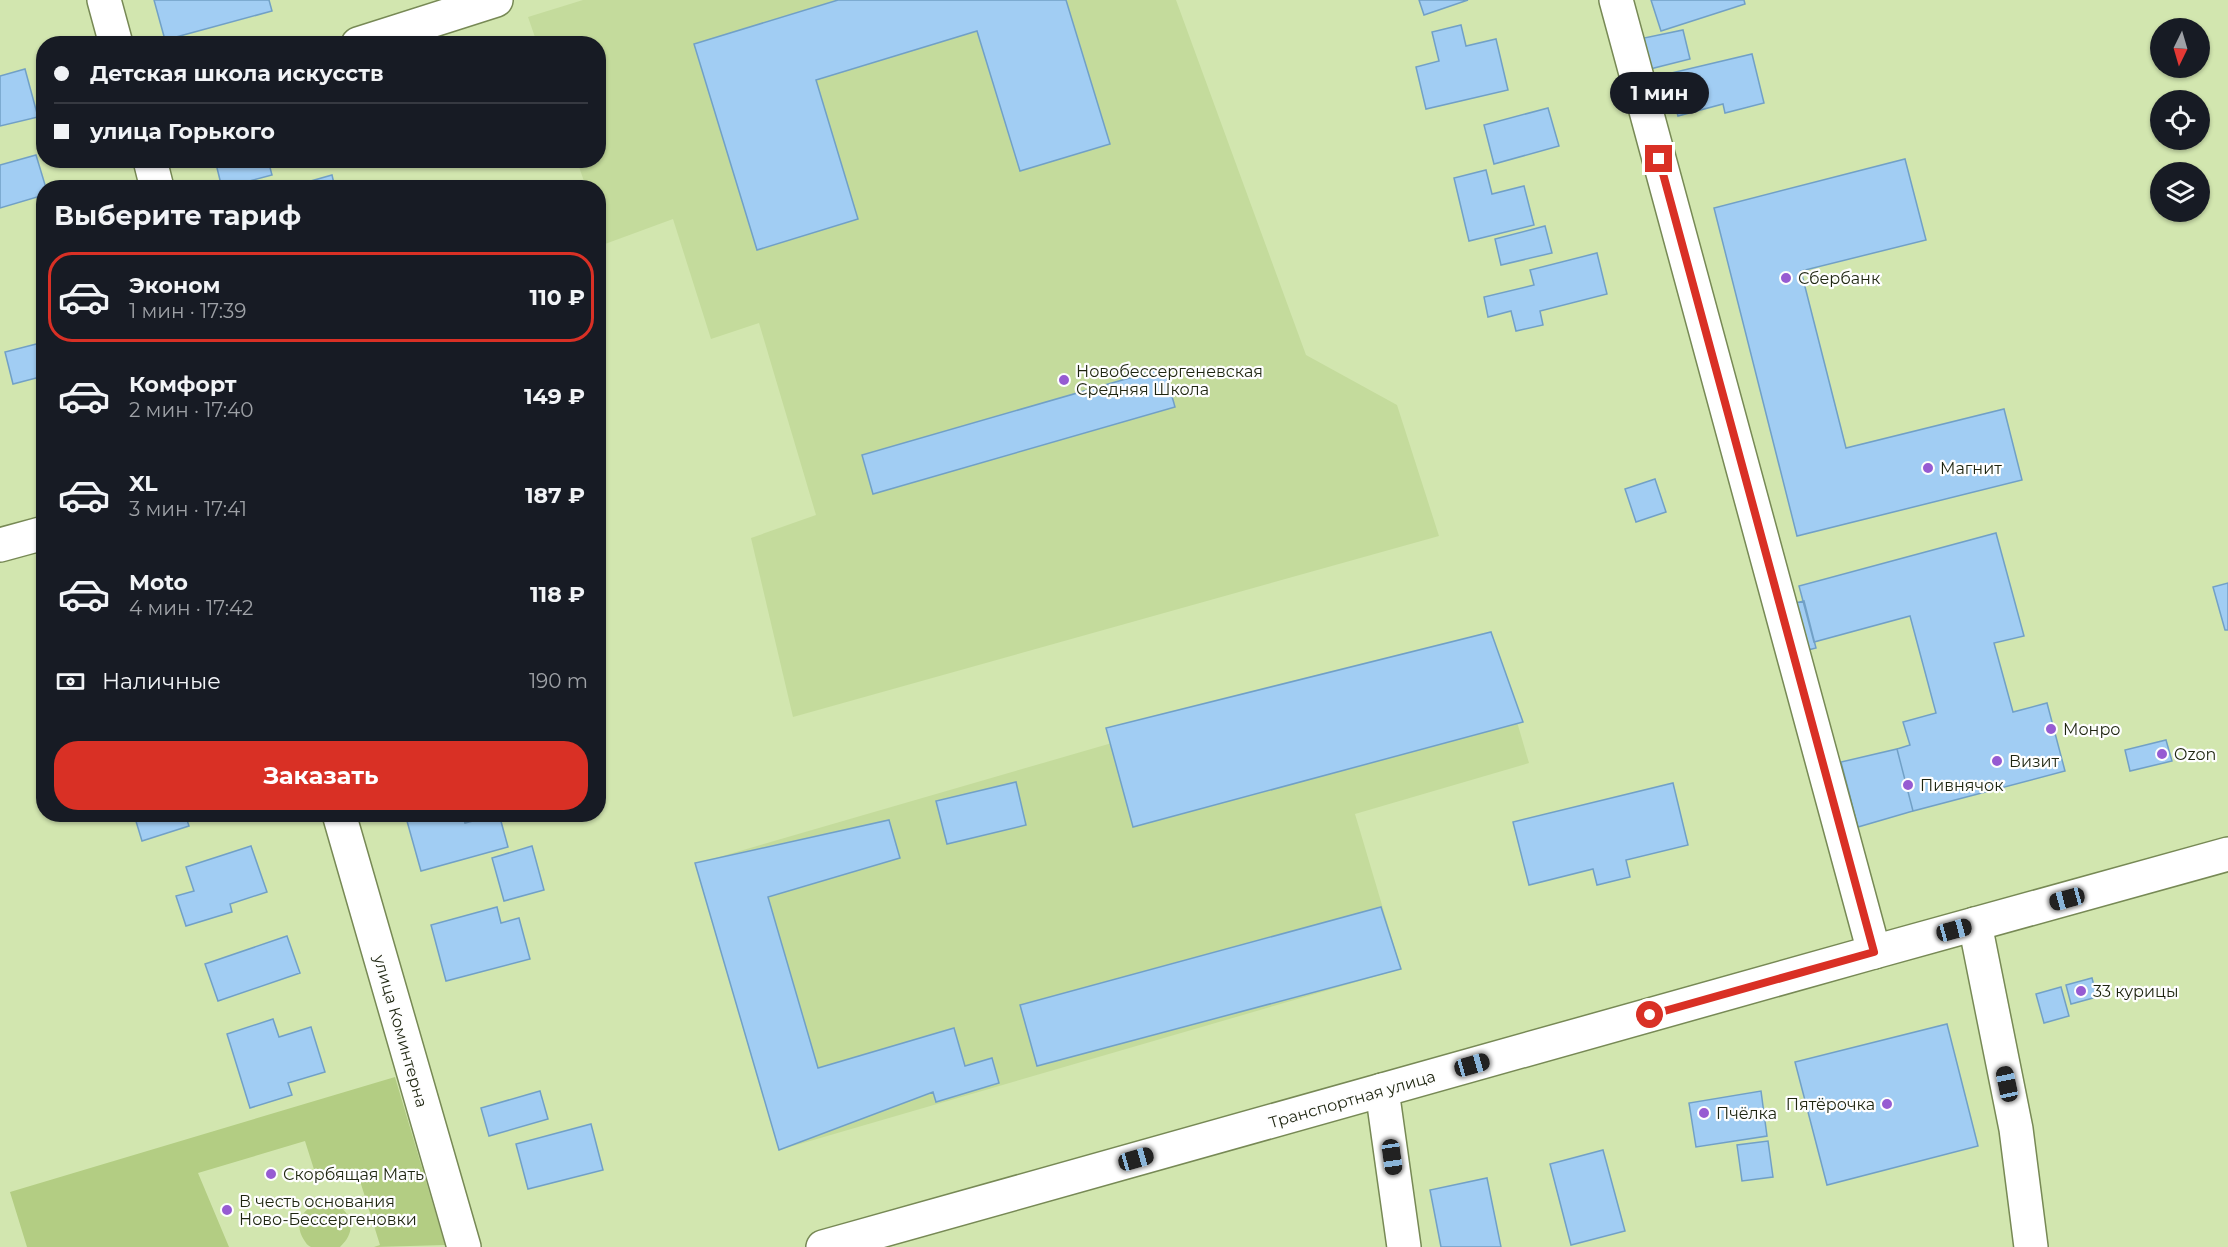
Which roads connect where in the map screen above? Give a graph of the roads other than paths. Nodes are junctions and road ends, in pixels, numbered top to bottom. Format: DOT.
graph roads {
  1 [pos="104,0"];
  2 [pos="496,0"];
  3 [pos="1616,0"];
  4 [pos="114,36"];
  5 [pos="383,36"];
  6 [pos="36,535"];
  7 [pos="0,545"];
  8 [pos="341,822"];
  9 [pos="2228,854"];
  10 [pos="1975,924"];
  11 [pos="1874,952"];
  12 [pos="1383,1090"];
  13 [pos="464,1247"];
  14 [pos="823,1247"];
  15 [pos="1404,1247"];
  16 [pos="2031,1247"];
  1 -- 4 [label="street"];
  2 -- 5 [label="street"];
  3 -- 11 [label="street"];
  6 -- 7 [label="street"];
  8 -- 13 [label="street, улица Коминтерна"];
  9 -- 10 [label="street, Транспортная улица"];
  10 -- 11 [label="street, Транспортная улица"];
  10 -- 16 [label="street"];
  11 -- 12 [label="street, Транспортная улица"];
  12 -- 14 [label="street, Транспортная улица"];
  12 -- 15 [label="street"];
}
